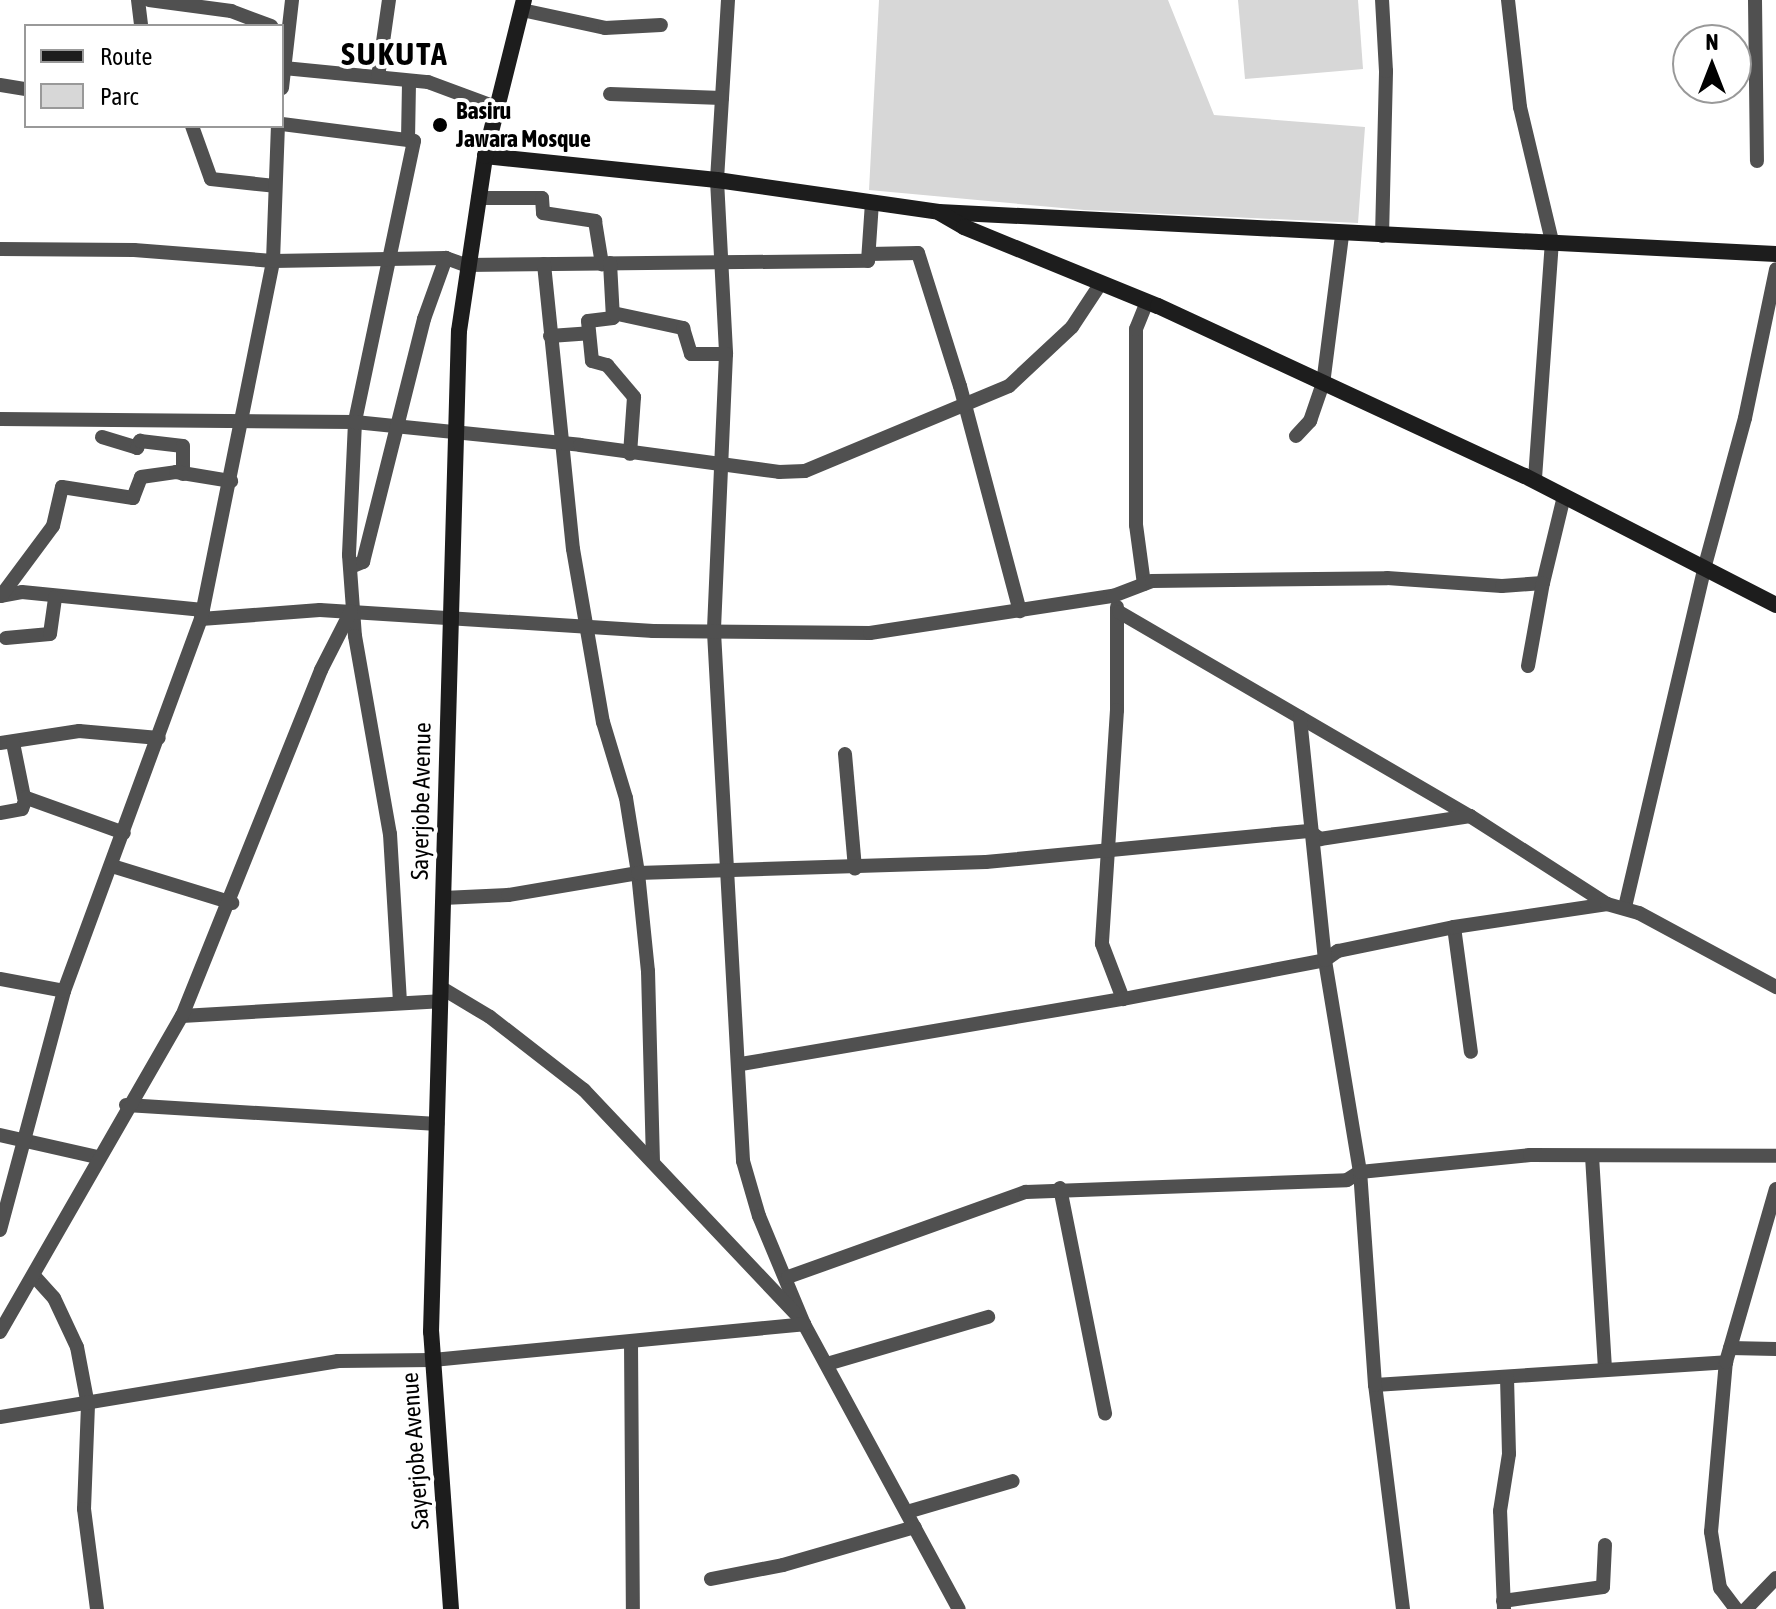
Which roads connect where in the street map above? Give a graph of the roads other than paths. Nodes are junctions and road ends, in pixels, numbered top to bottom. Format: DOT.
graph roads {
  1 [pos="138,0"];
  2 [pos="149,0"];
  3 [pos="239,0"];
  4 [pos="292,0"];
  5 [pos="389,0"];
  6 [pos="728,0"];
  7 [pos="1382,0"];
  8 [pos="1508,0"];
  9 [pos="1755,0"];
  10 [pos="523,5"];
  11 [pos="242,17"];
  12 [pos="141,24"];
  13 [pos="265,24"];
  14 [pos="661,25"];
  15 [pos="286,28"];
  16 [pos="284,68"];
  17 [pos="378,77"];
  18 [pos="409,82"];
  19 [pos="0,85"];
  20 [pos="24,89"];
  21 [pos="610,94"];
  22 [pos="722,98"];
  23 [pos="498,108"];
  24 [pos="284,125"];
  25 [pos="193,128"];
  26 [pos="280,128"];
  27 [pos="408,140"];
  28 [pos="485,156"];
  29 [pos="1757,161"];
  30 [pos="717,180"];
  31 [pos="275,186"];
  32 [pos="478,198"];
  33 [pos="872,203"];
  34 [pos="939,212"];
  35 [pos="1342,235"];
  36 [pos="1382,236"];
  37 [pos="1552,241"];
  38 [pos="0,249"];
  39 [pos="869,254"];
  40 [pos="1776,254"];
  41 [pos="387,258"];
  42 [pos="446,258"];
  43 [pos="273,261"];
  44 [pos="717,263"];
  45 [pos="544,264"];
  46 [pos="606,264"];
  47 [pos="465,265"];
  48 [pos="1776,269"];
  49 [pos="1101,283"];
  50 [pos="1147,302"];
  51 [pos="613,313"];
  52 [pos="589,333"];
  53 [pos="550,336"];
  54 [pos="726,354"];
  55 [pos="1323,384"];
  56 [pos="964,408"];
  57 [pos="245,417"];
  58 [pos="0,419"];
  59 [pos="355,422"];
  60 [pos="397,426"];
  61 [pos="455,435"];
  62 [pos="1296,436"];
  63 [pos="102,437"];
  64 [pos="559,444"];
  65 [pos="630,454"];
  66 [pos="718,464"];
  67 [pos="183,474"];
  68 [pos="231,481"];
  69 [pos="1535,481"];
  70 [pos="1564,496"];
  71 [pos="353,566"];
  72 [pos="1704,569"];
  73 [pos="1543,583"];
  74 [pos="1144,584"];
  75 [pos="0,596"];
  76 [pos="1113,596"];
  77 [pos="55,597"];
  78 [pos="1776,605"];
  79 [pos="351,611"];
  80 [pos="1020,611"];
  81 [pos="1119,612"];
  82 [pos="202,614"];
  83 [pos="449,622"];
  84 [pos="590,627"];
  85 [pos="714,632"];
  86 [pos="6,638"];
  87 [pos="1528,666"];
  88 [pos="1300,717"];
  89 [pos="159,738"];
  90 [pos="7,743"];
  91 [pos="845,754"];
  92 [pos="26,798"];
  93 [pos="0,813"];
  94 [pos="1470,816"];
  95 [pos="1309,831"];
  96 [pos="124,833"];
  97 [pos="1105,850"];
  98 [pos="112,866"];
  99 [pos="855,869"];
  100 [pos="725,870"];
  101 [pos="638,873"];
  102 [pos="443,898"];
  103 [pos="232,903"];
  104 [pos="1607,904"];
  105 [pos="1625,907"];
  106 [pos="1454,927"];
  107 [pos="1325,960"];
  108 [pos="0,979"];
  109 [pos="1776,987"];
  110 [pos="64,991"];
  111 [pos="440,994"];
  112 [pos="1123,999"];
  113 [pos="400,1000"];
  114 [pos="182,1016"];
  115 [pos="1471,1052"];
  116 [pos="741,1064"];
  117 [pos="126,1105"];
  118 [pos="437,1124"];
  119 [pos="0,1135"];
  120 [pos="22,1138"];
  121 [pos="1592,1156"];
  122 [pos="1776,1156"];
  123 [pos="97,1157"];
  124 [pos="653,1160"];
  125 [pos="1360,1172"];
  126 [pos="1060,1188"];
  127 [pos="1776,1189"];
  128 [pos="0,1230"];
  129 [pos="35,1277"];
  130 [pos="788,1277"];
  131 [pos="988,1317"];
  132 [pos="804,1324"];
  133 [pos="0,1332"];
  134 [pos="631,1342"];
  135 [pos="1776,1349"];
  136 [pos="1728,1355"];
  137 [pos="433,1360"];
  138 [pos="827,1364"];
  139 [pos="1605,1370"];
  140 [pos="1507,1377"];
  141 [pos="1375,1385"];
  142 [pos="88,1405"];
  143 [pos="1105,1414"];
  144 [pos="0,1417"];
  145 [pos="1013,1481"];
  146 [pos="907,1512"];
  147 [pos="915,1527"];
  148 [pos="1605,1545"];
  149 [pos="1776,1578"];
  150 [pos="711,1579"];
  151 [pos="1504,1605"];
  152 [pos="97,1609"];
  153 [pos="451,1609"];
  154 [pos="633,1609"];
  155 [pos="959,1609"];
  156 [pos="1403,1609"];
  157 [pos="1736,1609"];
  158 [pos="1746,1609"];
  1 -- 12 [label="street"];
  2 -- 11 [label="street"];
  3 -- 11 [label="street"];
  4 -- 15 [label="street"];
  5 -- 17 [label="street"];
  6 -- 22 [label="street"];
  7 -- 36 [label="street"];
  8 -- 37 [label="street"];
  9 -- 29 [label="street"];
  10 -- 14 [label="street"];
  10 -- 23 [label="street, Sayerjobe Avenue"];
  11 -- 13 [label="street"];
  15 -- 16 [label="street"];
  16 -- 17 [label="street"];
  17 -- 18 [label="street"];
  18 -- 23 [label="street"];
  18 -- 27 [label="street"];
  19 -- 20 [label="street"];
  21 -- 22 [label="street"];
  22 -- 30 [label="street"];
  23 -- 28 [label="street, Sayerjobe Avenue"];
  24 -- 27 [label="street"];
  25 -- 31 [label="street"];
  26 -- 31 [label="street"];
  27 -- 41 [label="street"];
  28 -- 30 [label="street"];
  28 -- 32 [label="street, Sayerjobe Avenue"];
  30 -- 33 [label="street"];
  30 -- 44 [label="street"];
  31 -- 43 [label="street"];
  32 -- 46 [label="street"];
  32 -- 47 [label="street, Sayerjobe Avenue"];
  33 -- 34 [label="street"];
  33 -- 39 [label="street"];
  34 -- 35 [label="street"];
  34 -- 49 [label="street"];
  35 -- 36 [label="street"];
  35 -- 55 [label="street"];
  36 -- 37 [label="street"];
  37 -- 40 [label="street"];
  37 -- 69 [label="street"];
  38 -- 43 [label="street"];
  39 -- 44 [label="street"];
  39 -- 56 [label="street"];
  41 -- 42 [label="street"];
  41 -- 43 [label="street"];
  41 -- 59 [label="street"];
  42 -- 47 [label="street"];
  42 -- 60 [label="street"];
  43 -- 57 [label="street"];
  44 -- 46 [label="street"];
  44 -- 54 [label="street"];
  45 -- 46 [label="street"];
  45 -- 47 [label="street"];
  45 -- 53 [label="street"];
  46 -- 51 [label="street"];
  47 -- 61 [label="street, Sayerjobe Avenue"];
  48 -- 72 [label="street"];
  49 -- 50 [label="street"];
  49 -- 56 [label="street"];
  50 -- 55 [label="street"];
  50 -- 74 [label="street"];
  51 -- 52 [label="street"];
  51 -- 54 [label="street"];
  52 -- 53 [label="street"];
  52 -- 65 [label="street"];
  53 -- 64 [label="street"];
  54 -- 66 [label="street"];
  55 -- 62 [label="street"];
  55 -- 69 [label="street"];
  56 -- 66 [label="street"];
  56 -- 80 [label="street"];
  57 -- 58 [label="street"];
  57 -- 59 [label="street"];
  57 -- 68 [label="street"];
  59 -- 60 [label="street"];
  59 -- 71 [label="street"];
  60 -- 61 [label="street"];
  60 -- 71 [label="street"];
  61 -- 64 [label="street"];
  61 -- 83 [label="street, Sayerjobe Avenue"];
  63 -- 67 [label="street"];
  64 -- 65 [label="street"];
  64 -- 84 [label="street"];
  65 -- 66 [label="street"];
  66 -- 85 [label="street"];
  67 -- 68 [label="street"];
  67 -- 75 [label="street"];
  68 -- 82 [label="street"];
  69 -- 70 [label="street"];
  70 -- 72 [label="street"];
  70 -- 73 [label="street"];
  71 -- 79 [label="street"];
  72 -- 78 [label="street"];
  72 -- 105 [label="street"];
  73 -- 74 [label="street"];
  73 -- 87 [label="street"];
  74 -- 76 [label="street"];
  75 -- 77 [label="street"];
  76 -- 80 [label="street"];
  76 -- 81 [label="street"];
  77 -- 82 [label="street"];
  77 -- 86 [label="street"];
  79 -- 82 [label="street"];
  79 -- 83 [label="street"];
  79 -- 103 [label="street"];
  79 -- 113 [label="street"];
  80 -- 85 [label="street"];
  81 -- 88 [label="street"];
  81 -- 97 [label="street"];
  82 -- 89 [label="street"];
  83 -- 84 [label="street"];
  83 -- 102 [label="street, Sayerjobe Avenue"];
  84 -- 85 [label="street"];
  84 -- 101 [label="street"];
  85 -- 100 [label="street"];
  88 -- 94 [label="street"];
  88 -- 95 [label="street"];
  89 -- 90 [label="street"];
  89 -- 96 [label="street"];
  90 -- 92 [label="street"];
  91 -- 99 [label="street"];
  92 -- 93 [label="street"];
  92 -- 96 [label="street"];
  94 -- 95 [label="street"];
  94 -- 104 [label="street"];
  95 -- 97 [label="street"];
  95 -- 107 [label="street"];
  96 -- 98 [label="street"];
  97 -- 99 [label="street"];
  97 -- 112 [label="street"];
  98 -- 103 [label="street"];
  98 -- 110 [label="street"];
  99 -- 100 [label="street"];
  100 -- 101 [label="street"];
  100 -- 116 [label="street"];
  101 -- 102 [label="street"];
  101 -- 124 [label="street"];
  102 -- 111 [label="street, Sayerjobe Avenue"];
  103 -- 114 [label="street"];
  104 -- 105 [label="street"];
  104 -- 106 [label="street"];
  105 -- 109 [label="street"];
  106 -- 107 [label="street"];
  106 -- 115 [label="street"];
  107 -- 112 [label="street"];
  107 -- 125 [label="street"];
  108 -- 110 [label="street"];
  110 -- 120 [label="street"];
  111 -- 113 [label="street"];
  111 -- 118 [label="street, Sayerjobe Avenue"];
  111 -- 124 [label="street"];
  112 -- 116 [label="street"];
  113 -- 114 [label="street"];
  114 -- 117 [label="street"];
  116 -- 130 [label="street"];
  117 -- 118 [label="street"];
  117 -- 123 [label="street"];
  118 -- 137 [label="street, Sayerjobe Avenue"];
  119 -- 120 [label="street"];
  120 -- 123 [label="street"];
  120 -- 128 [label="street"];
  121 -- 122 [label="street"];
  121 -- 125 [label="street"];
  121 -- 139 [label="street"];
  123 -- 129 [label="street"];
  124 -- 132 [label="street"];
  125 -- 126 [label="street"];
  125 -- 141 [label="street"];
  126 -- 130 [label="street"];
  126 -- 143 [label="street"];
  127 -- 136 [label="street"];
  129 -- 133 [label="street"];
  129 -- 142 [label="street"];
  130 -- 132 [label="street"];
  131 -- 138 [label="street"];
  132 -- 134 [label="street"];
  132 -- 138 [label="street"];
  134 -- 137 [label="street"];
  134 -- 154 [label="street"];
  135 -- 136 [label="street"];
  136 -- 139 [label="street"];
  136 -- 157 [label="street"];
  137 -- 142 [label="street"];
  137 -- 153 [label="street, Sayerjobe Avenue"];
  138 -- 146 [label="street"];
  139 -- 140 [label="street"];
  140 -- 141 [label="street"];
  140 -- 151 [label="street"];
  141 -- 156 [label="street"];
  142 -- 144 [label="street"];
  142 -- 152 [label="street"];
  145 -- 146 [label="street"];
  146 -- 147 [label="street"];
  147 -- 150 [label="street"];
  147 -- 155 [label="street"];
  148 -- 151 [label="street"];
  149 -- 158 [label="street"];
}
